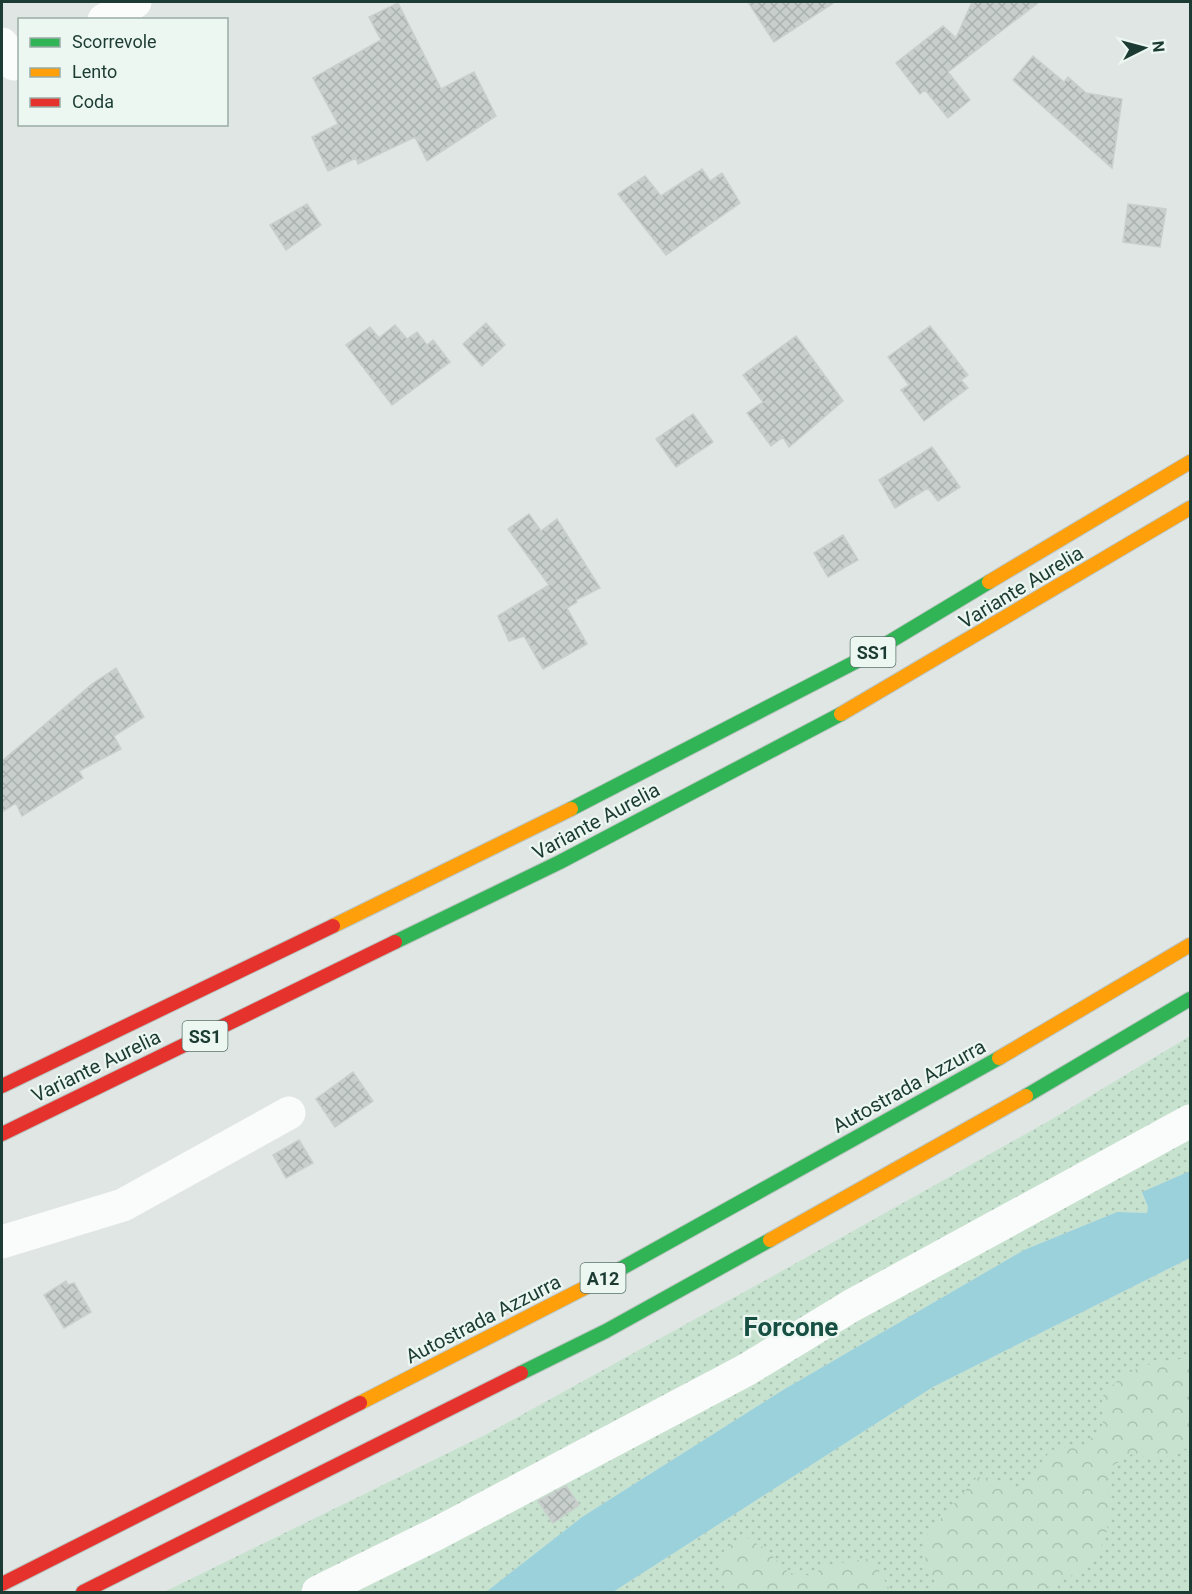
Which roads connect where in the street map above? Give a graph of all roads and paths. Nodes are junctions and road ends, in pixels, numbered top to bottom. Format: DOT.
graph roads {
  1 [pos="135,2"];
  2 [pos="107,18"];
  3 [pos="1191,462"];
  4 [pos="1191,508"];
  5 [pos="1191,945"];
  6 [pos="1191,999"];
  7 [pos="2,1086"];
  8 [pos="289,1113"];
  9 [pos="1191,1121"];
  10 [pos="2,1134"];
  11 [pos="2,1242"];
  12 [pos="2,1584"];
  13 [pos="83,1593"];
  14 [pos="318,1593"];
  1 -- 2 [label="street"];
  3 -- 7 [label="highway, Variante Aurelia / SS1"];
  4 -- 10 [label="highway, Variante Aurelia / SS1"];
  5 -- 12 [label="highway, Autostrada Azzurra / A12"];
  6 -- 13 [label="highway, A12"];
  8 -- 11 [label="street"];
  9 -- 14 [label="street"];
}
